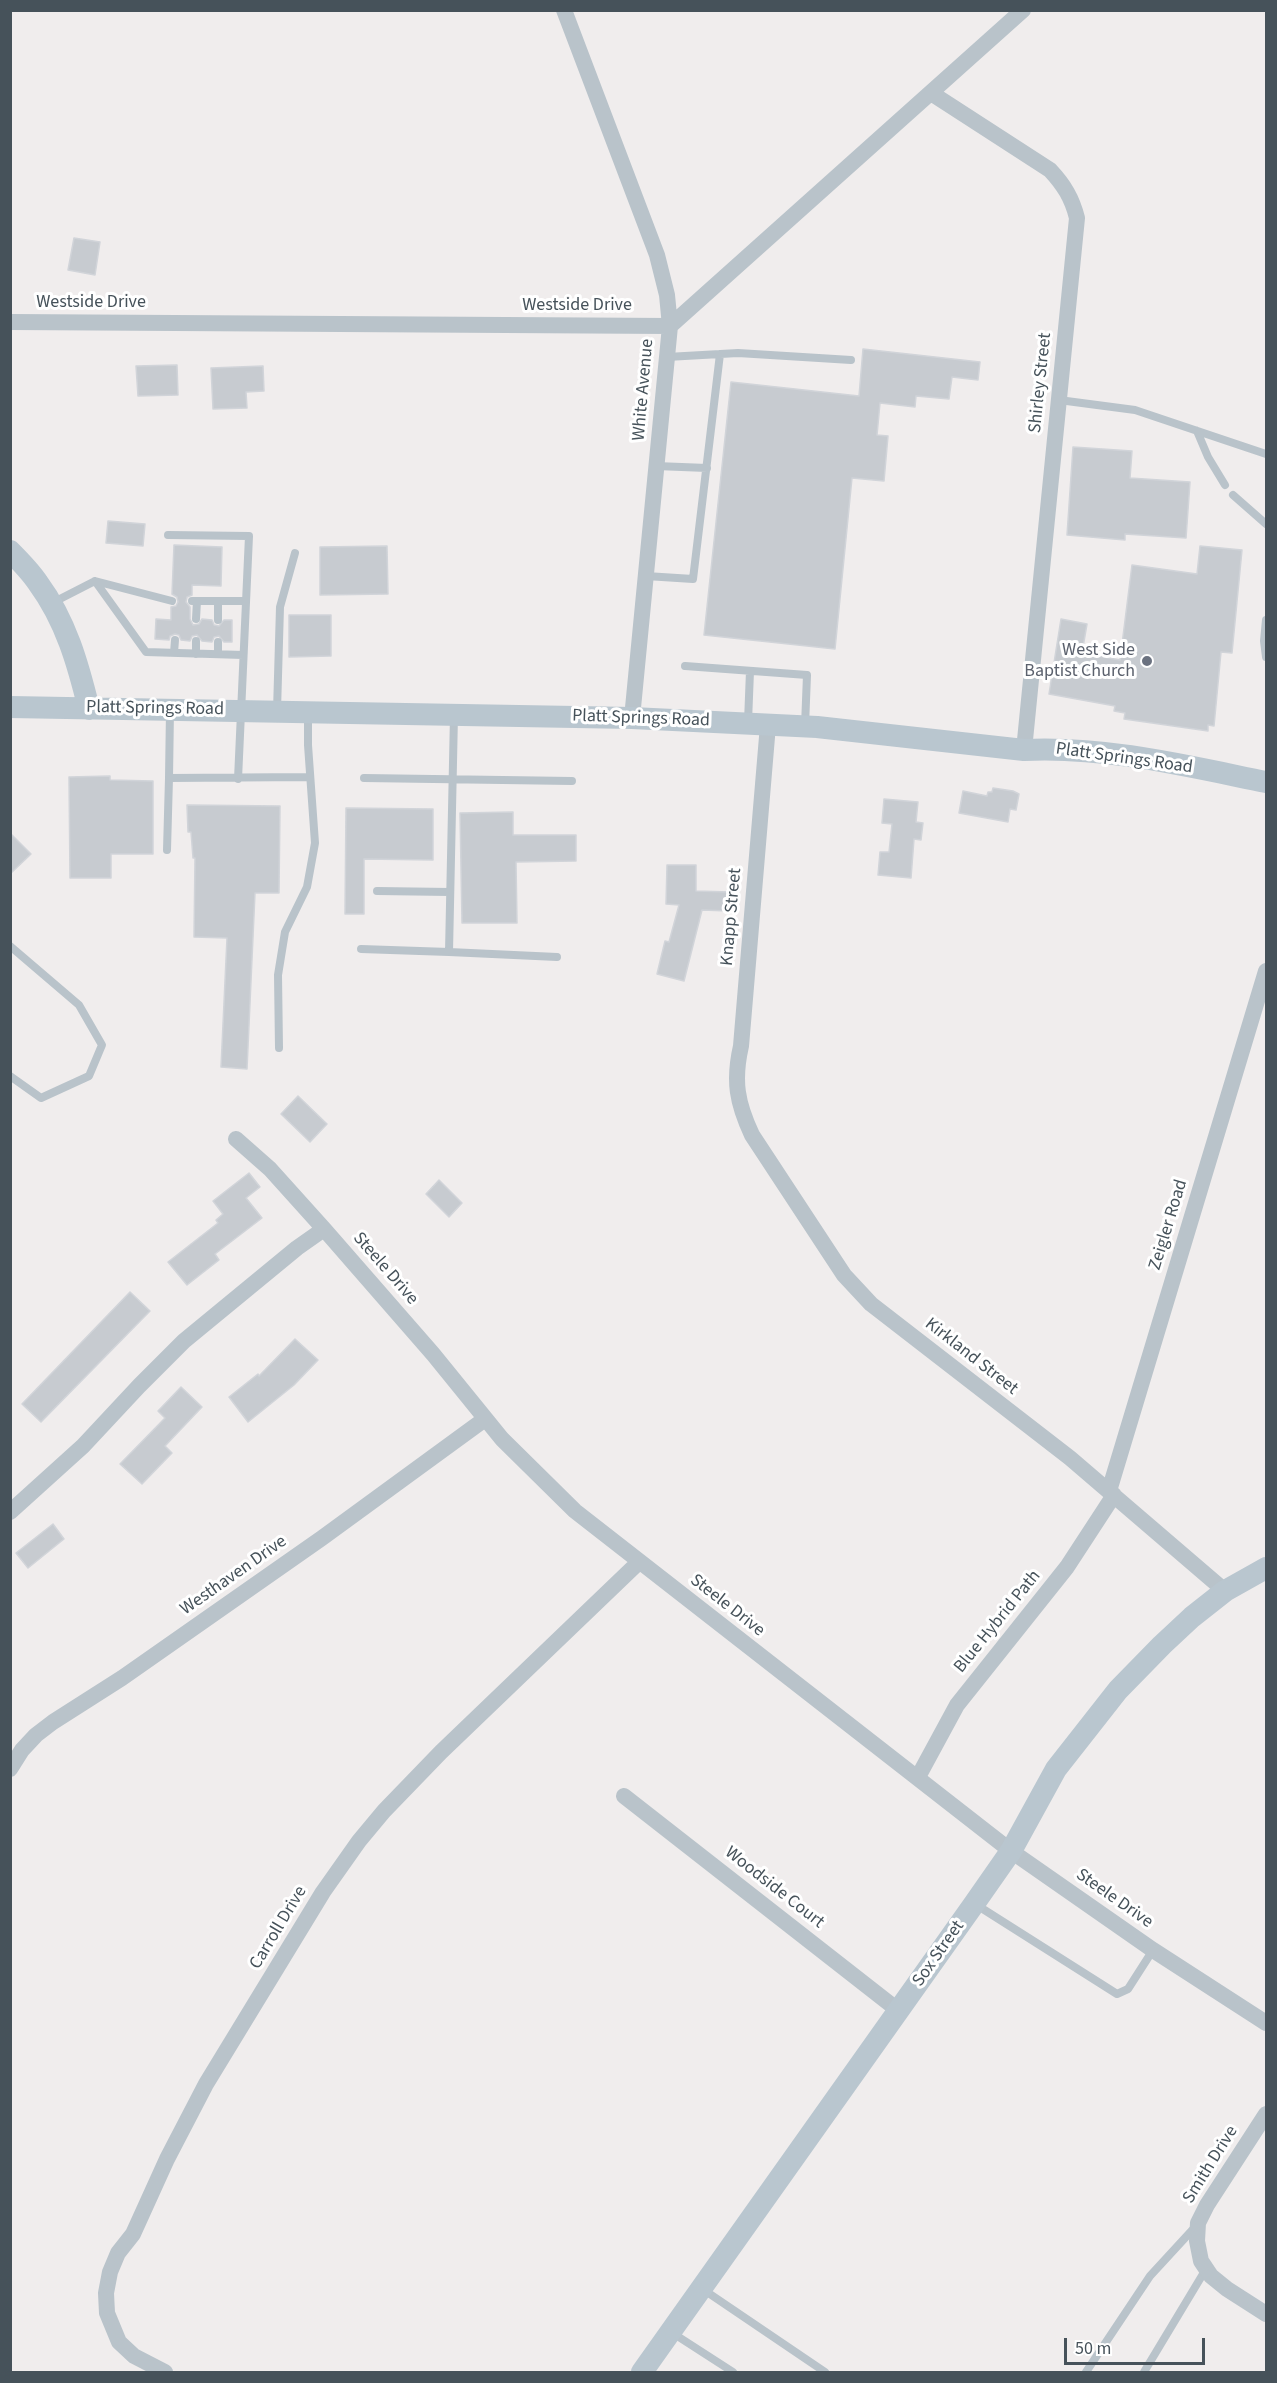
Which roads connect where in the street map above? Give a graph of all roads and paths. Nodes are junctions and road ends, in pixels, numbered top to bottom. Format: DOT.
graph roads {
  1 [pos="564,10"];
  2 [pos="1023,10"];
  3 [pos="930,93"];
  4 [pos="10,322"];
  5 [pos="670,326"];
  6 [pos="720,354"];
  7 [pos="667,357"];
  8 [pos="851,360"];
  9 [pos="1059,400"];
  10 [pos="1197,431"];
  11 [pos="1266,454"];
  12 [pos="656,466"];
  13 [pos="706,468"];
  14 [pos="1225,485"];
  15 [pos="1233,495"];
  16 [pos="1266,524"];
  17 [pos="168,535"];
  18 [pos="10,551"];
  19 [pos="295,553"];
  20 [pos="646,576"];
  21 [pos="95,581"];
  22 [pos="172,601"];
  23 [pos="218,601"];
  24 [pos="246,601"];
  25 [pos="52,603"];
  26 [pos="196,619"];
  27 [pos="218,620"];
  28 [pos="1266,620"];
  29 [pos="175,640"];
  30 [pos="196,641"];
  31 [pos="218,642"];
  32 [pos="174,653"];
  33 [pos="196,654"];
  34 [pos="218,654"];
  35 [pos="243,655"];
  36 [pos="1266,657"];
  37 [pos="685,666"];
  38 [pos="750,671"];
  39 [pos="10,707"];
  40 [pos="89,709"];
  41 [pos="170,709"];
  42 [pos="240,711"];
  43 [pos="276,711"];
  44 [pos="308,712"];
  45 [pos="454,714"];
  46 [pos="632,718"];
  47 [pos="758,724"];
  48 [pos="805,726"];
  49 [pos="1024,750"];
  50 [pos="310,777"];
  51 [pos="169,778"];
  52 [pos="238,778"];
  53 [pos="364,778"];
  54 [pos="453,779"];
  55 [pos="573,781"];
  56 [pos="1266,782"];
  57 [pos="167,850"];
  58 [pos="377,891"];
  59 [pos="450,891"];
  60 [pos="10,946"];
  61 [pos="361,949"];
  62 [pos="449,952"];
  63 [pos="557,957"];
  64 [pos="1266,971"];
  65 [pos="279,1048"];
  66 [pos="10,1076"];
  67 [pos="741,1112"];
  68 [pos="236,1138"];
  69 [pos="324,1229"];
  70 [pos="485,1419"];
  71 [pos="1112,1493"];
  72 [pos="10,1512"];
  73 [pos="639,1562"];
  74 [pos="1266,1568"];
  75 [pos="1225,1591"];
  76 [pos="10,1769"];
  77 [pos="918,1777"];
  78 [pos="624,1796"];
  79 [pos="1011,1851"];
  80 [pos="974,1904"];
  81 [pos="1153,1950"];
  82 [pos="899,2011"];
  83 [pos="1266,2023"];
  84 [pos="1266,2114"];
  85 [pos="1198,2223"];
  86 [pos="1207,2269"];
  87 [pos="701,2288"];
  88 [pos="1266,2314"];
  89 [pos="670,2332"];
  90 [pos="165,2373"];
  91 [pos="642,2373"];
  92 [pos="733,2373"];
  93 [pos="825,2373"];
  94 [pos="1086,2373"];
  95 [pos="1144,2373"];
  1 -- 5 [label="street, White Avenue"];
  2 -- 3 [label="street"];
  3 -- 5 [label="street"];
  3 -- 9 [label="street, Shirley Street"];
  4 -- 5 [label="street, Westside Drive"];
  5 -- 7 [label="street, White Avenue"];
  6 -- 7 [label="lane"];
  6 -- 8 [label="lane"];
  6 -- 13 [label="lane"];
  7 -- 12 [label="street, White Avenue"];
  9 -- 10 [label="lane"];
  9 -- 49 [label="street, Shirley Street"];
  10 -- 11 [label="lane"];
  10 -- 14 [label="lane"];
  12 -- 13 [label="lane"];
  12 -- 20 [label="street, White Avenue"];
  13 -- 20 [label="lane"];
  15 -- 16 [label="lane"];
  17 -- 24 [label="lane"];
  18 -- 25 [label="main road"];
  19 -- 43 [label="lane"];
  20 -- 46 [label="street, White Avenue"];
  21 -- 22 [label="lane"];
  21 -- 25 [label="lane"];
  21 -- 32 [label="lane"];
  23 -- 24 [label="lane"];
  23 -- 26 [label="lane"];
  23 -- 27 [label="lane"];
  24 -- 35 [label="lane"];
  25 -- 40 [label="main road"];
  28 -- 36 [label="lane"];
  29 -- 32 [label="lane"];
  30 -- 33 [label="lane"];
  31 -- 34 [label="lane"];
  32 -- 33 [label="lane"];
  33 -- 34 [label="lane"];
  34 -- 35 [label="lane"];
  35 -- 42 [label="lane"];
  37 -- 38 [label="lane"];
  38 -- 47 [label="lane"];
  38 -- 48 [label="lane"];
  39 -- 40 [label="main road, Platt Springs Road"];
  40 -- 41 [label="main road, Platt Springs Road"];
  41 -- 42 [label="main road, Platt Springs Road"];
  41 -- 51 [label="lane"];
  42 -- 43 [label="main road, Platt Springs Road"];
  42 -- 52 [label="lane"];
  43 -- 44 [label="main road, Platt Springs Road"];
  44 -- 45 [label="main road, Platt Springs Road"];
  44 -- 50 [label="lane"];
  45 -- 46 [label="main road, Platt Springs Road"];
  45 -- 54 [label="lane"];
  46 -- 47 [label="main road, Platt Springs Road"];
  47 -- 48 [label="main road, Platt Springs Road"];
  47 -- 67 [label="street, Knapp Street"];
  48 -- 49 [label="main road, Platt Springs Road"];
  49 -- 56 [label="main road, Platt Springs Road"];
  50 -- 52 [label="lane"];
  50 -- 65 [label="lane"];
  51 -- 52 [label="lane"];
  51 -- 57 [label="lane"];
  53 -- 54 [label="lane"];
  54 -- 55 [label="lane"];
  54 -- 59 [label="lane"];
  58 -- 59 [label="lane"];
  59 -- 62 [label="lane"];
  60 -- 66 [label="lane"];
  61 -- 62 [label="lane"];
  62 -- 63 [label="lane"];
  64 -- 71 [label="street, Zeigler Road"];
  67 -- 71 [label="street, Kirkland Street"];
  68 -- 69 [label="street, Steele Drive"];
  69 -- 70 [label="street, Steele Drive"];
  69 -- 72 [label="street"];
  70 -- 73 [label="street, Steele Drive"];
  70 -- 76 [label="street, Westhaven Drive"];
  71 -- 75 [label="street, Kirkland Street"];
  71 -- 77 [label="street, Blue Hybrid Path"];
  73 -- 77 [label="street, Steele Drive"];
  73 -- 90 [label="street, Carroll Drive"];
  74 -- 75 [label="main road, Sox Street"];
  75 -- 79 [label="main road, Sox Street"];
  77 -- 79 [label="street, Steele Drive"];
  78 -- 82 [label="street, Woodside Court"];
  79 -- 80 [label="main road, Sox Street"];
  79 -- 81 [label="street, Steele Drive"];
  80 -- 81 [label="lane"];
  80 -- 82 [label="main road, Sox Street"];
  81 -- 83 [label="street, Steele Drive"];
  82 -- 87 [label="main road, Sox Street"];
  84 -- 85 [label="street, Smith Drive"];
  85 -- 86 [label="street, Smith Drive"];
  85 -- 94 [label="lane"];
  86 -- 88 [label="street, Smith Drive"];
  86 -- 95 [label="lane"];
  87 -- 89 [label="main road, Sox Street"];
  87 -- 93 [label="lane"];
  89 -- 91 [label="main road, Sox Street"];
  89 -- 92 [label="lane"];
}
